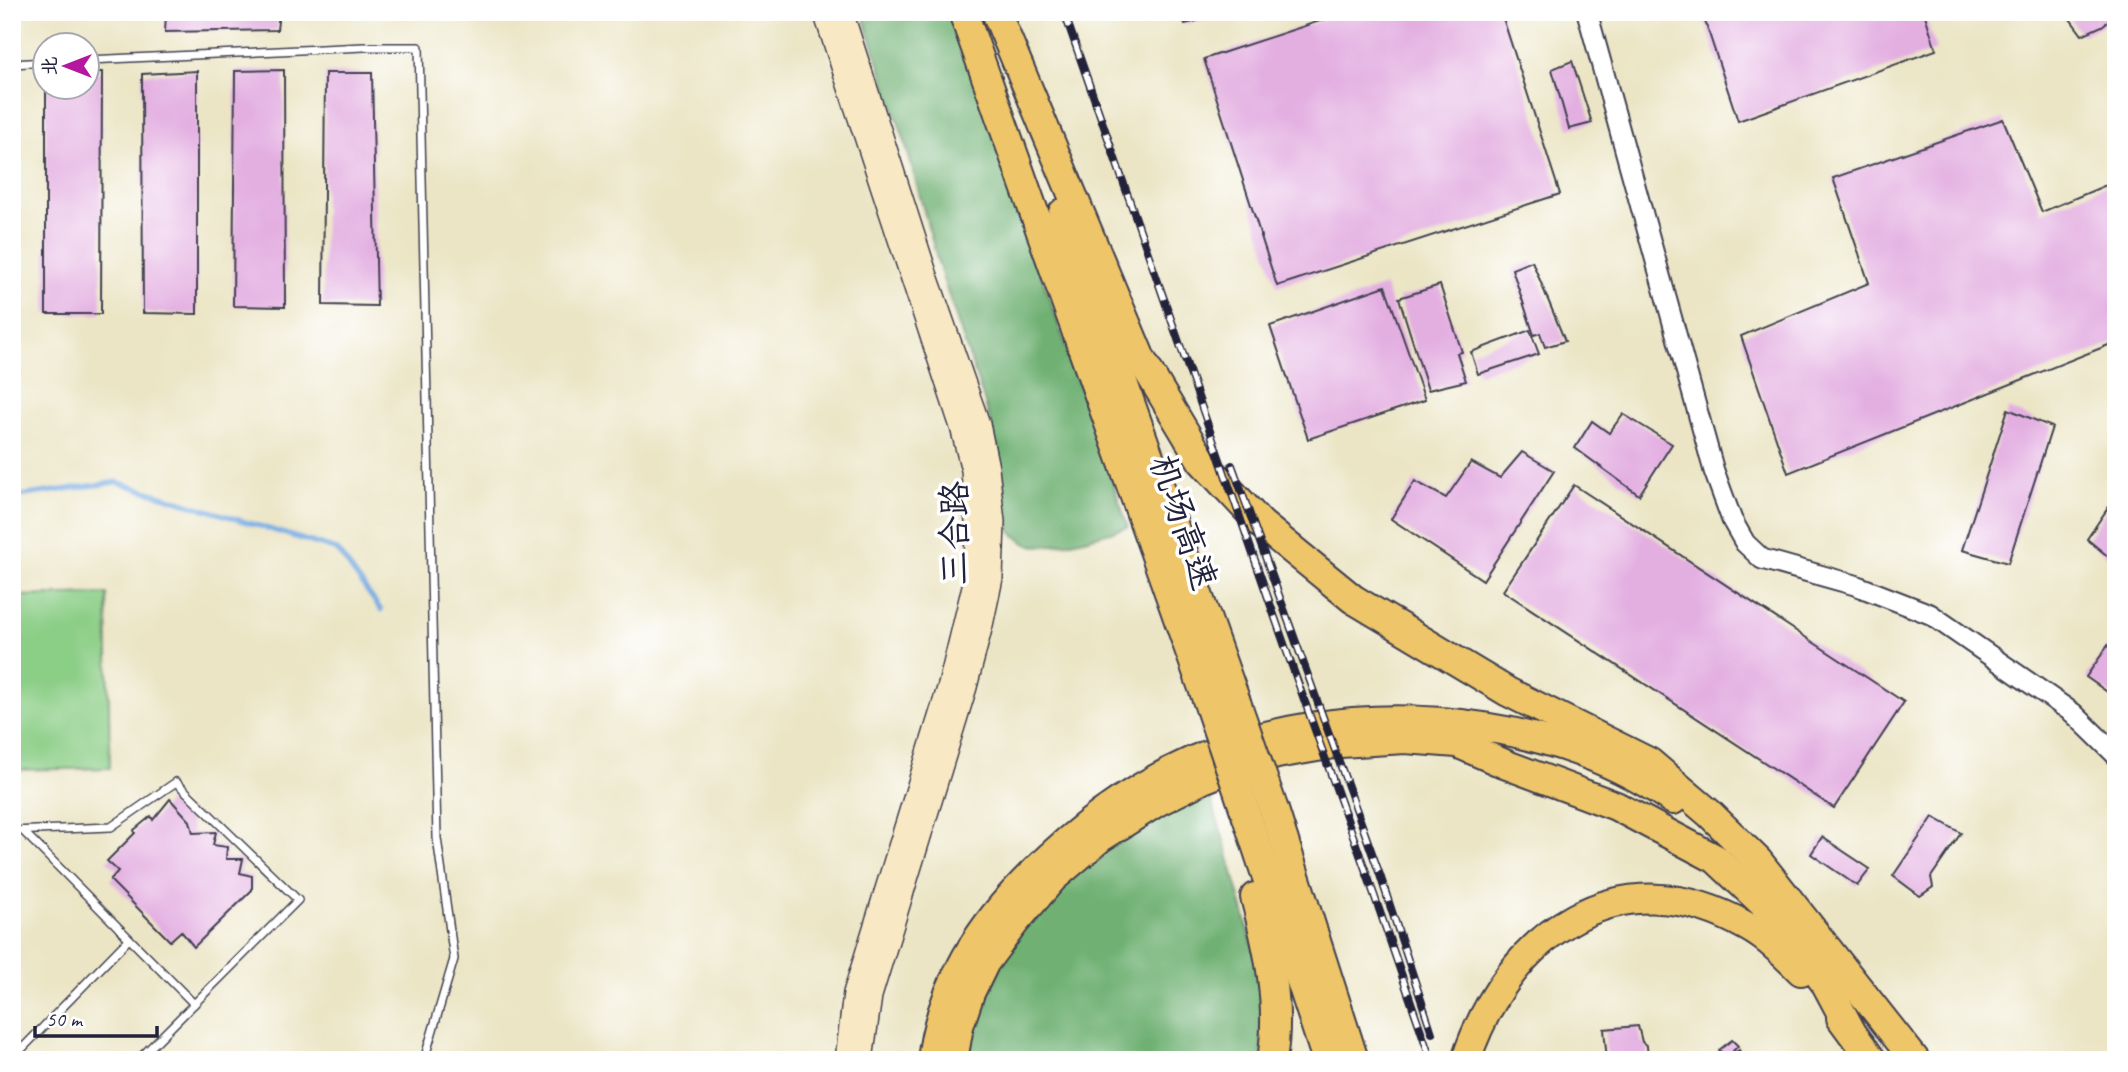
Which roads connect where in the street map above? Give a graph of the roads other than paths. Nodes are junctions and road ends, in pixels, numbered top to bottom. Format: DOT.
graph roads {
  1 [pos="824,12"];
  2 [pos="842,12"];
  3 [pos="962,12"];
  4 [pos="994,12"];
  5 [pos="1587,12"];
  6 [pos="102,59"];
  7 [pos="32,63"];
  8 [pos="12,64"];
  9 [pos="1223,705"];
  10 [pos="2116,755"];
  11 [pos="1252,816"];
  12 [pos="12,831"];
  13 [pos="23,831"];
  14 [pos="1758,861"];
  15 [pos="130,939"];
  16 [pos="194,1004"];
  17 [pos="1851,1031"];
  18 [pos="12,1059"];
  19 [pos="138,1060"];
  20 [pos="424,1060"];
  21 [pos="846,1060"];
  22 [pos="862,1060"];
  23 [pos="932,1060"];
  24 [pos="953,1060"];
  25 [pos="1272,1060"];
  26 [pos="1327,1060"];
  27 [pos="1354,1060"];
  28 [pos="1466,1060"];
  29 [pos="1872,1060"];
  30 [pos="1915,1060"];
  1 -- 21 [label="main road, 三合路"];
  2 -- 22 [label="main road, 三合路"];
  3 -- 9 [label="highway, 机场高速"];
  4 -- 9 [label="highway, 机场高速"];
  4 -- 14 [label="highway"];
  5 -- 10 [label="street"];
  6 -- 20 [label="lane"];
  7 -- 8 [label="lane"];
  9 -- 11 [label="highway, 机场高速, bridge"];
  11 -- 25 [label="highway"];
  11 -- 26 [label="highway, 机场高速"];
  11 -- 27 [label="highway, 机场高速"];
  12 -- 13 [label="lane"];
  13 -- 15 [label="lane"];
  13 -- 16 [label="lane"];
  14 -- 23 [label="highway"];
  14 -- 30 [label="highway"];
  15 -- 16 [label="lane"];
  15 -- 18 [label="lane"];
  16 -- 19 [label="lane"];
  17 -- 24 [label="highway"];
  17 -- 28 [label="highway"];
  17 -- 29 [label="highway"];
}
